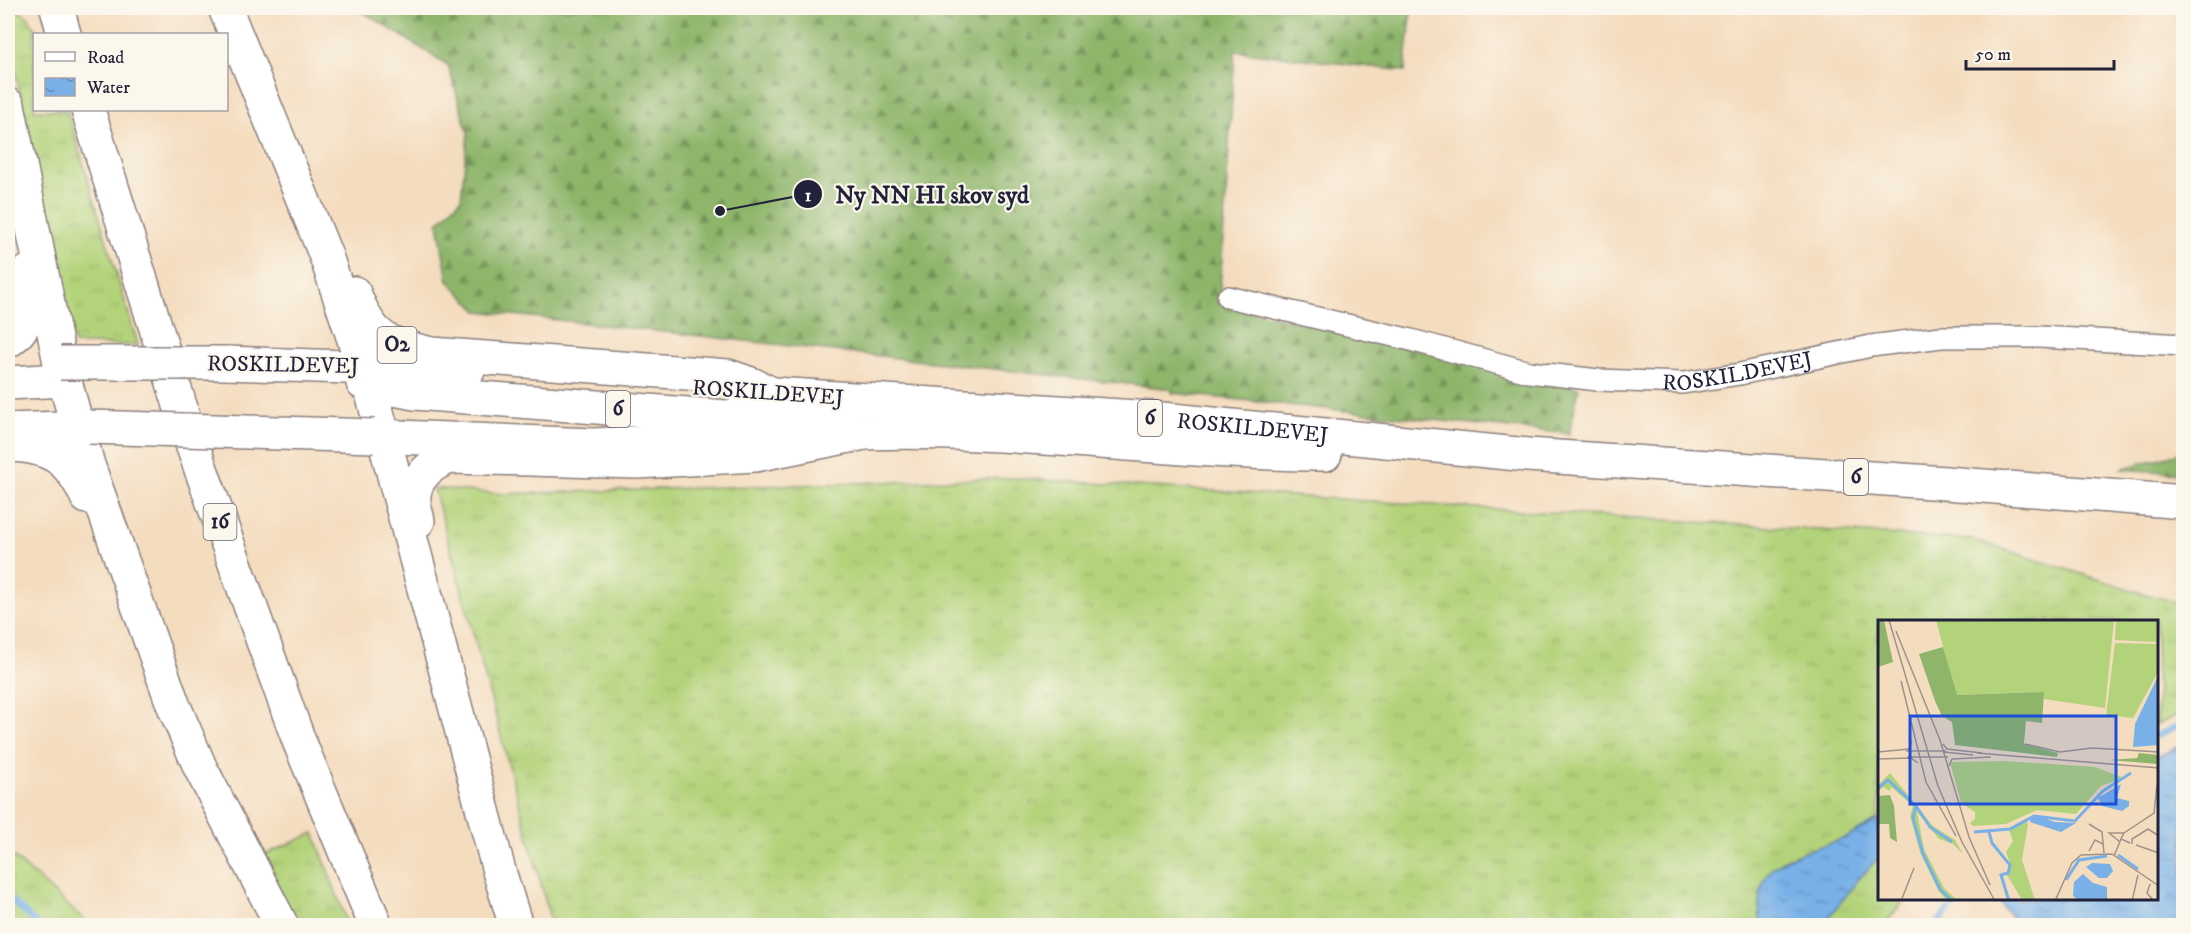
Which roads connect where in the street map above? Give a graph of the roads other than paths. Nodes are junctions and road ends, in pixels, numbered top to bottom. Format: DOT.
graph roads {
  1 [pos="57,8"];
  2 [pos="225,8"];
  3 [pos="234,8"];
  4 [pos="64,33"];
  5 [pos="8,105"];
  6 [pos="88,111"];
  7 [pos="8,152"];
  8 [pos="1228,297"];
  9 [pos="8,341"];
  10 [pos="2184,345"];
  11 [pos="8,365"];
  12 [pos="62,372"];
  13 [pos="365,375"];
  14 [pos="8,383"];
  15 [pos="772,394"];
  16 [pos="83,427"];
  17 [pos="8,430"];
  18 [pos="869,432"];
  19 [pos="379,436"];
  20 [pos="8,445"];
  21 [pos="1528,455"];
  22 [pos="2184,502"];
  23 [pos="173,704"];
  24 [pos="473,771"];
  25 [pos="282,926"];
  26 [pos="376,926"];
  27 [pos="516,926"];
  1 -- 4 [label="main road"];
  2 -- 13 [label="main road, O2"];
  3 -- 15 [label="main road, O2"];
  5 -- 12 [label="main road"];
  6 -- 26 [label="main road, 16"];
  7 -- 9 [label="main road"];
  8 -- 10 [label="street, ROSKILDEVEJ"];
  11 -- 12 [label="main road, ROSKILDEVEJ / 6"];
  12 -- 13 [label="main road, ROSKILDEVEJ / 6, bridge"];
  12 -- 14 [label="main road, ROSKILDEVEJ / 6"];
  12 -- 16 [label="main road"];
  13 -- 15 [label="main road, ROSKILDEVEJ / 6"];
  13 -- 18 [label="main road, ROSKILDEVEJ / 6"];
  13 -- 19 [label="main road"];
  15 -- 21 [label="main road, ROSKILDEVEJ / 6"];
  16 -- 17 [label="main road, ROSKILDEVEJ / 6"];
  16 -- 19 [label="main road, ROSKILDEVEJ / 6, bridge"];
  16 -- 23 [label="main road"];
  18 -- 19 [label="main road, ROSKILDEVEJ / 6"];
  18 -- 21 [label="main road, ROSKILDEVEJ / 6"];
  18 -- 24 [label="main road"];
  19 -- 24 [label="main road"];
  20 -- 23 [label="main road"];
  21 -- 22 [label="main road, ROSKILDEVEJ / 6"];
  23 -- 25 [label="main road"];
  24 -- 27 [label="main road"];
}
